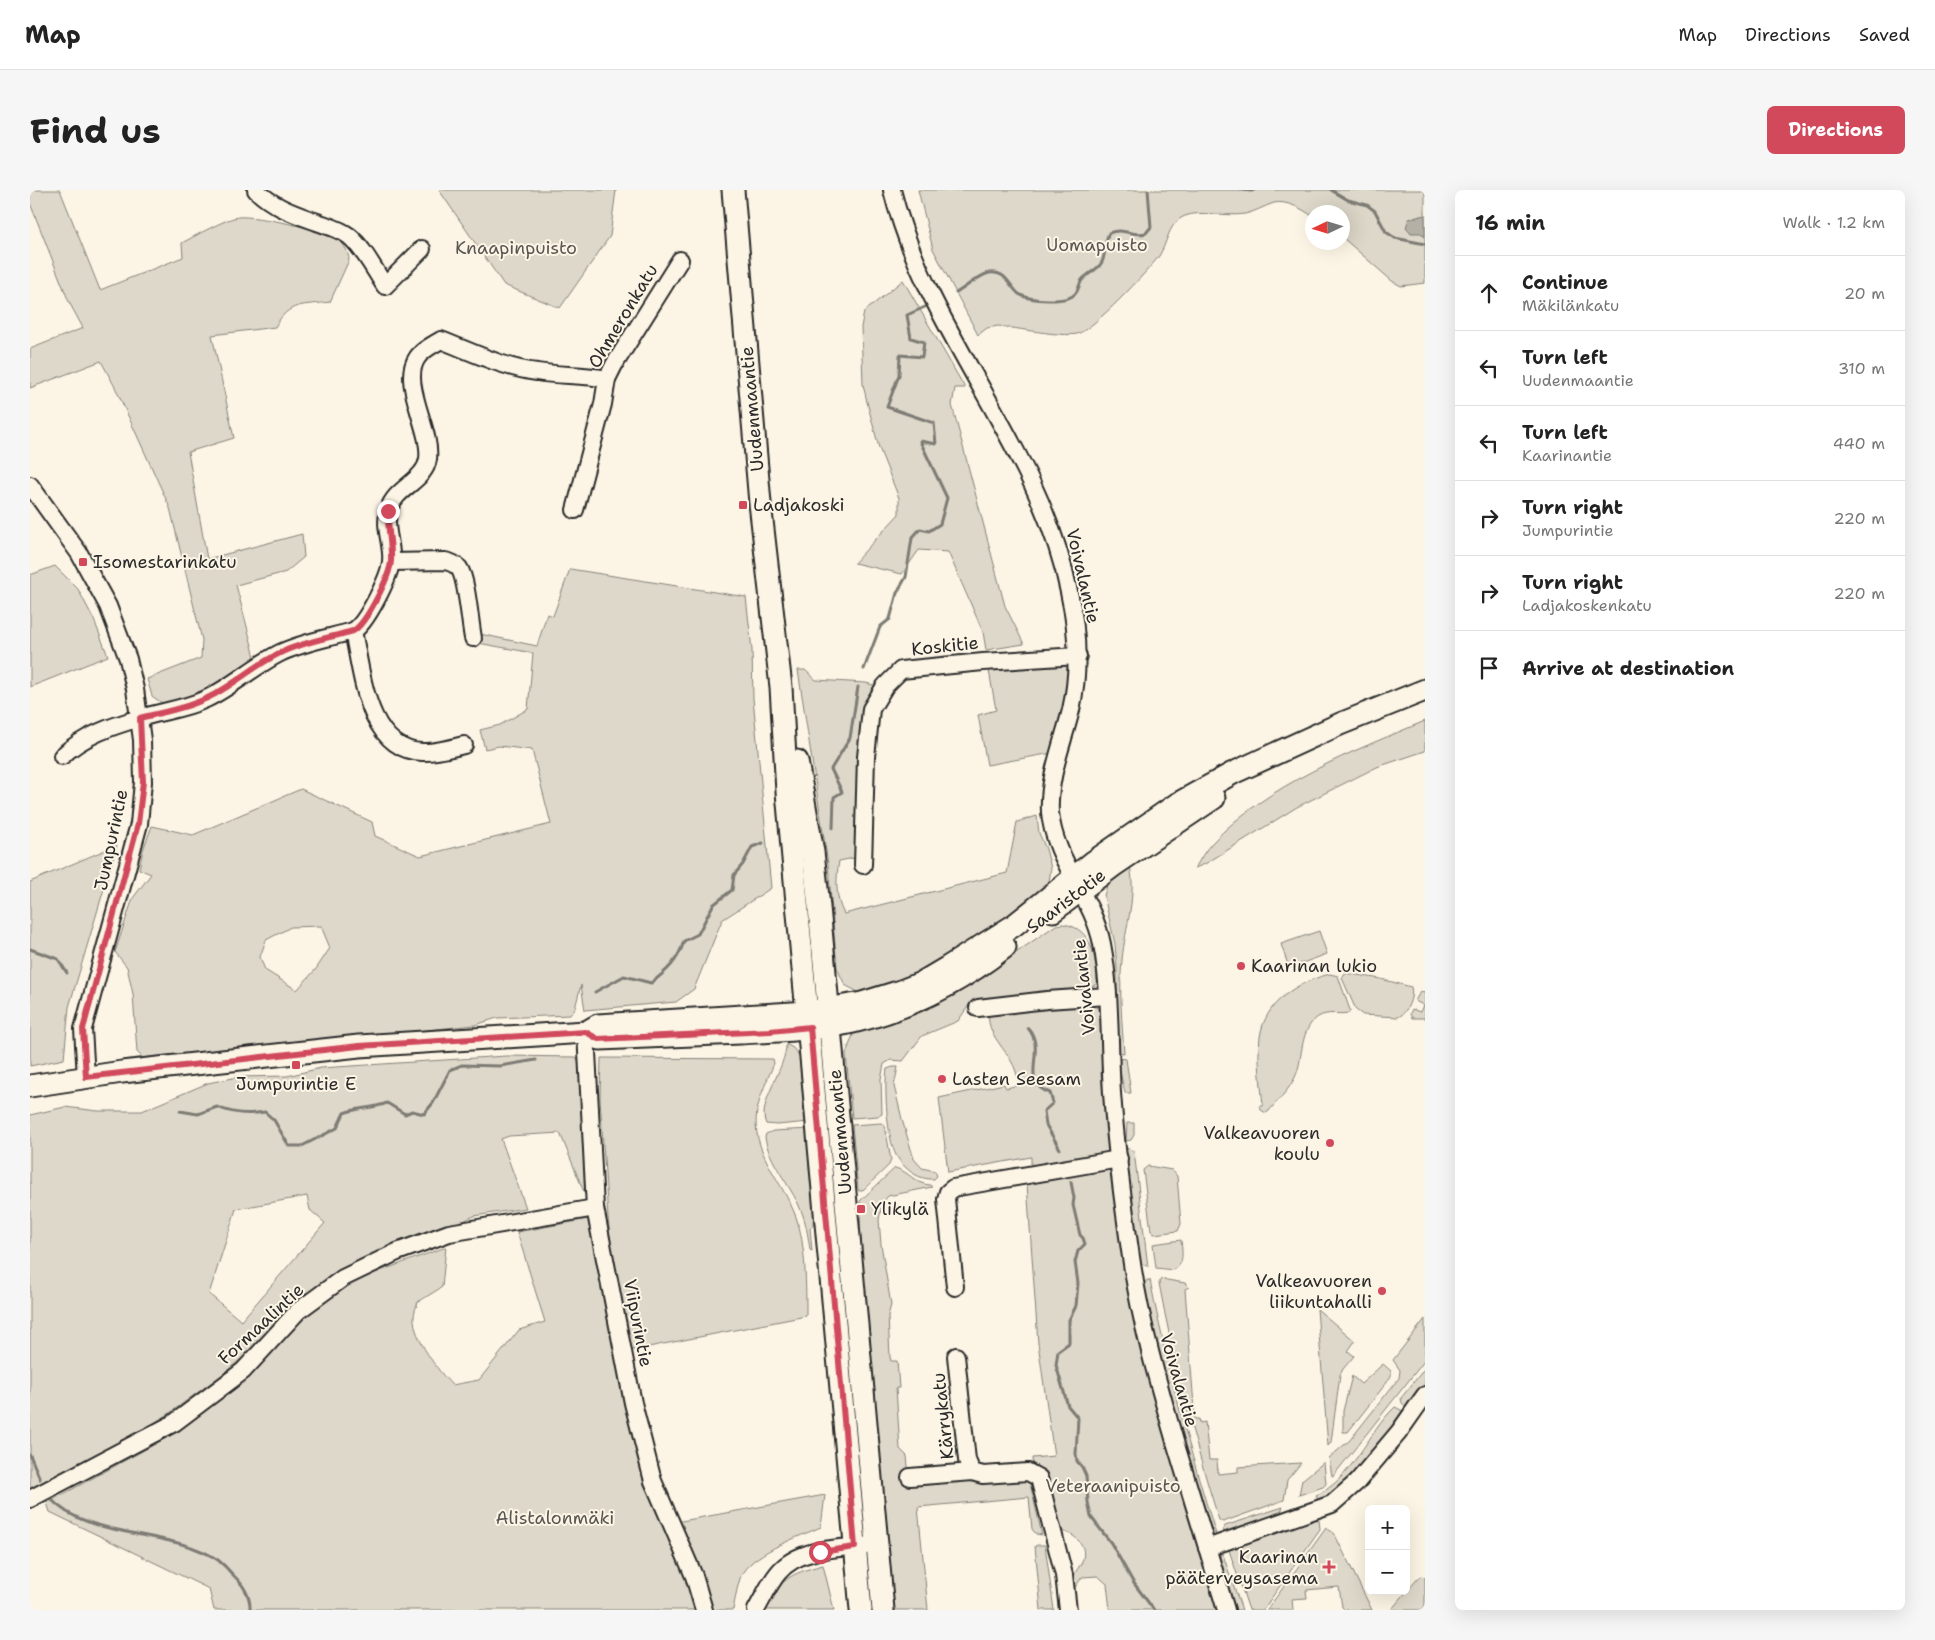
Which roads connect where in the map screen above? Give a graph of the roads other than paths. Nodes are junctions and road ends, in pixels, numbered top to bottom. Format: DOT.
graph roads {
  1 [pos="256,190"];
  2 [pos="732,190"];
  3 [pos="892,190"];
  4 [pos="422,249"];
  5 [pos="680,260"];
  6 [pos="607,380"];
  7 [pos="30,485"];
  8 [pos="575,510"];
  9 [pos="391,562"];
  10 [pos="353,631"];
  11 [pos="473,638"];
  12 [pos="1078,656"];
  13 [pos="1425,690"];
  14 [pos="134,720"];
  15 [pos="464,745"];
  16 [pos="62,756"];
  17 [pos="863,865"];
  18 [pos="1076,884"];
  19 [pos="1107,996"];
  20 [pos="978,1008"];
  21 [pos="819,1018"];
  22 [pos="586,1032"];
  23 [pos="86,1077"];
  24 [pos="30,1086"];
  25 [pos="1119,1159"];
  26 [pos="596,1208"];
  27 [pos="955,1287"];
  28 [pos="956,1356"];
  29 [pos="1425,1395"];
  30 [pos="1425,1414"];
  31 [pos="1399,1432"];
  32 [pos="972,1472"];
  33 [pos="910,1478"];
  34 [pos="30,1499"];
  35 [pos="877,1545"];
  36 [pos="855,1547"];
  37 [pos="1207,1548"];
  38 [pos="704,1610"];
  39 [pos="756,1610"];
  40 [pos="861,1610"];
  41 [pos="882,1610"];
  42 [pos="1068,1610"];
  43 [pos="1226,1610"];
  1 -- 4 [label="street"];
  2 -- 21 [label="main road, Uudenmaantie"];
  3 -- 12 [label="street, Voivalantie"];
  5 -- 6 [label="street, Ohmeronkatu"];
  6 -- 8 [label="street, Ohmeronkatu"];
  6 -- 9 [label="street"];
  7 -- 14 [label="street, Jumpurintie"];
  9 -- 10 [label="street"];
  9 -- 11 [label="street"];
  10 -- 14 [label="street"];
  10 -- 15 [label="street"];
  12 -- 17 [label="street, Koskitie"];
  12 -- 18 [label="street, Voivalantie"];
  13 -- 18 [label="main road, Saaristotie"];
  14 -- 16 [label="street"];
  14 -- 23 [label="street, Jumpurintie"];
  18 -- 19 [label="street, Voivalantie"];
  18 -- 21 [label="main road, Saaristotie"];
  19 -- 20 [label="street"];
  19 -- 25 [label="street, Voivalantie"];
  21 -- 22 [label="main road, Saaristotie"];
  21 -- 35 [label="main road, Uudenmaantie"];
  21 -- 36 [label="main road, Uudenmaantie"];
  22 -- 23 [label="main road, Saaristotie"];
  22 -- 26 [label="street, Viipurintie"];
  23 -- 24 [label="main road, Saaristotie"];
  25 -- 27 [label="street"];
  25 -- 37 [label="street, Voivalantie"];
  26 -- 34 [label="street, Formaalintie"];
  26 -- 38 [label="street, Viipurintie"];
  28 -- 32 [label="street, Kärrykatu"];
  29 -- 31 [label="street"];
  30 -- 31 [label="street"];
  31 -- 37 [label="street"];
  32 -- 33 [label="street, Kärrykatu"];
  32 -- 42 [label="street, Kärrykatu"];
  35 -- 36 [label="street"];
  35 -- 41 [label="main road, Uudenmaantie"];
  36 -- 39 [label="street"];
  36 -- 40 [label="main road, Uudenmaantie"];
  37 -- 43 [label="street, Voivalantie"];
}
